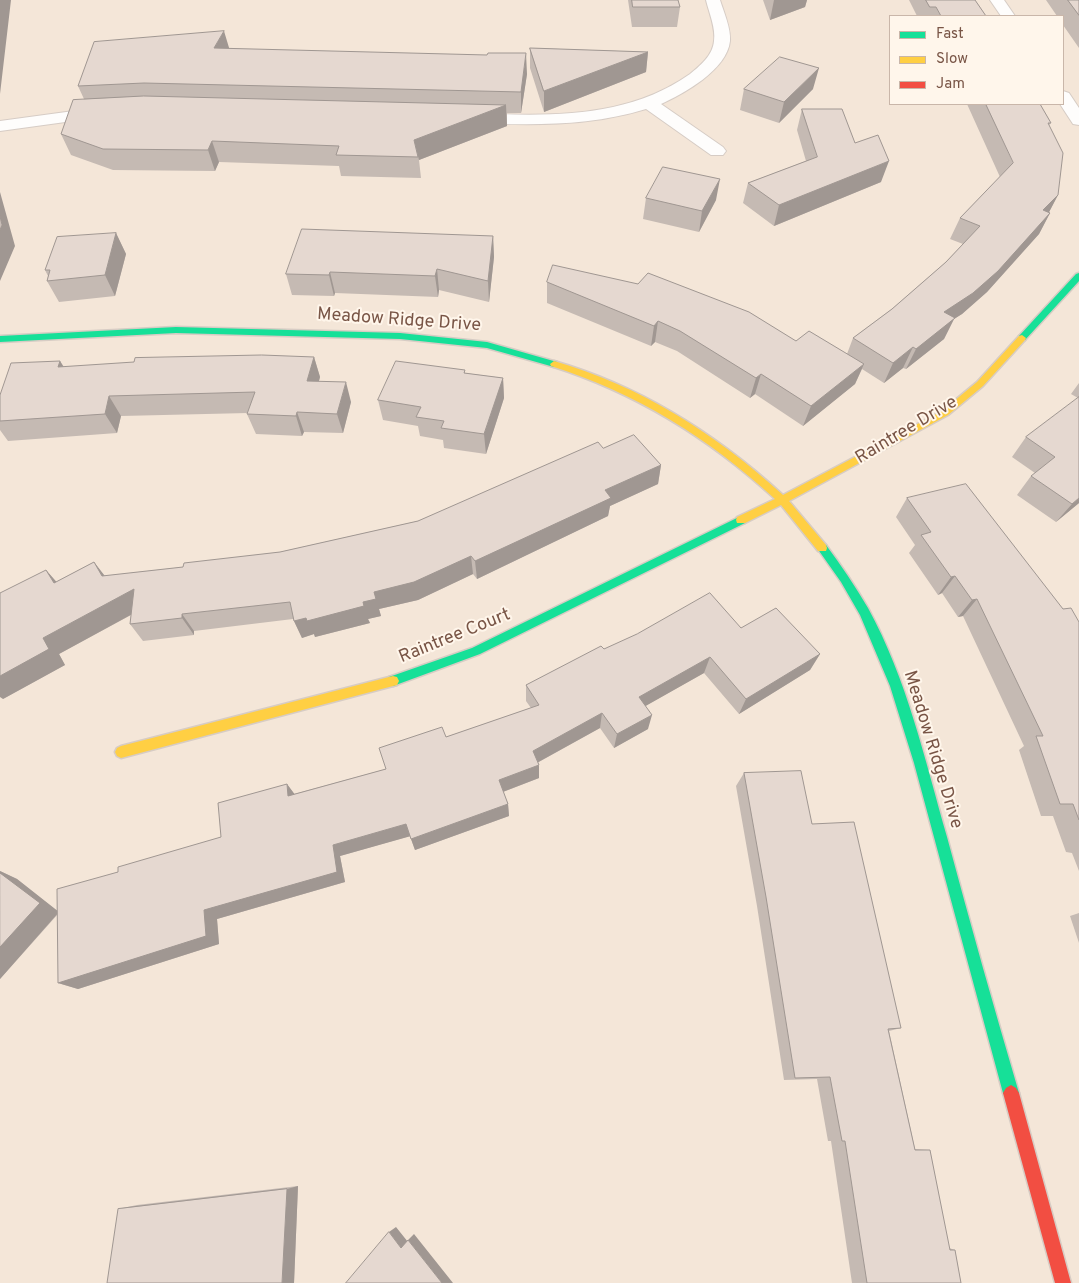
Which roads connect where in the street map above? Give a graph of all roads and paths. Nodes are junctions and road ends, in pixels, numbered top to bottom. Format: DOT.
graph roads {
  1 [pos="713,0"];
  2 [pos="997,0"];
  3 [pos="1007,15"];
  4 [pos="1064,98"];
  5 [pos="648,103"];
  6 [pos="120,111"];
  7 [pos="454,118"];
  8 [pos="1079,120"];
  9 [pos="0,126"];
  10 [pos="718,151"];
  11 [pos="1079,276"];
  12 [pos="0,339"];
  13 [pos="781,499"];
  14 [pos="121,752"];
  15 [pos="1063,1283"];
  1 -- 5 [label="street"];
  2 -- 3 [label="street"];
  4 -- 8 [label="street"];
  5 -- 7 [label="street"];
  5 -- 10 [label="street"];
  6 -- 9 [label="street"];
  11 -- 13 [label="street, Raintree Drive"];
  12 -- 13 [label="street, Meadow Ridge Drive"];
  13 -- 14 [label="street, Raintree Court"];
  13 -- 15 [label="street, Meadow Ridge Drive"];
}
